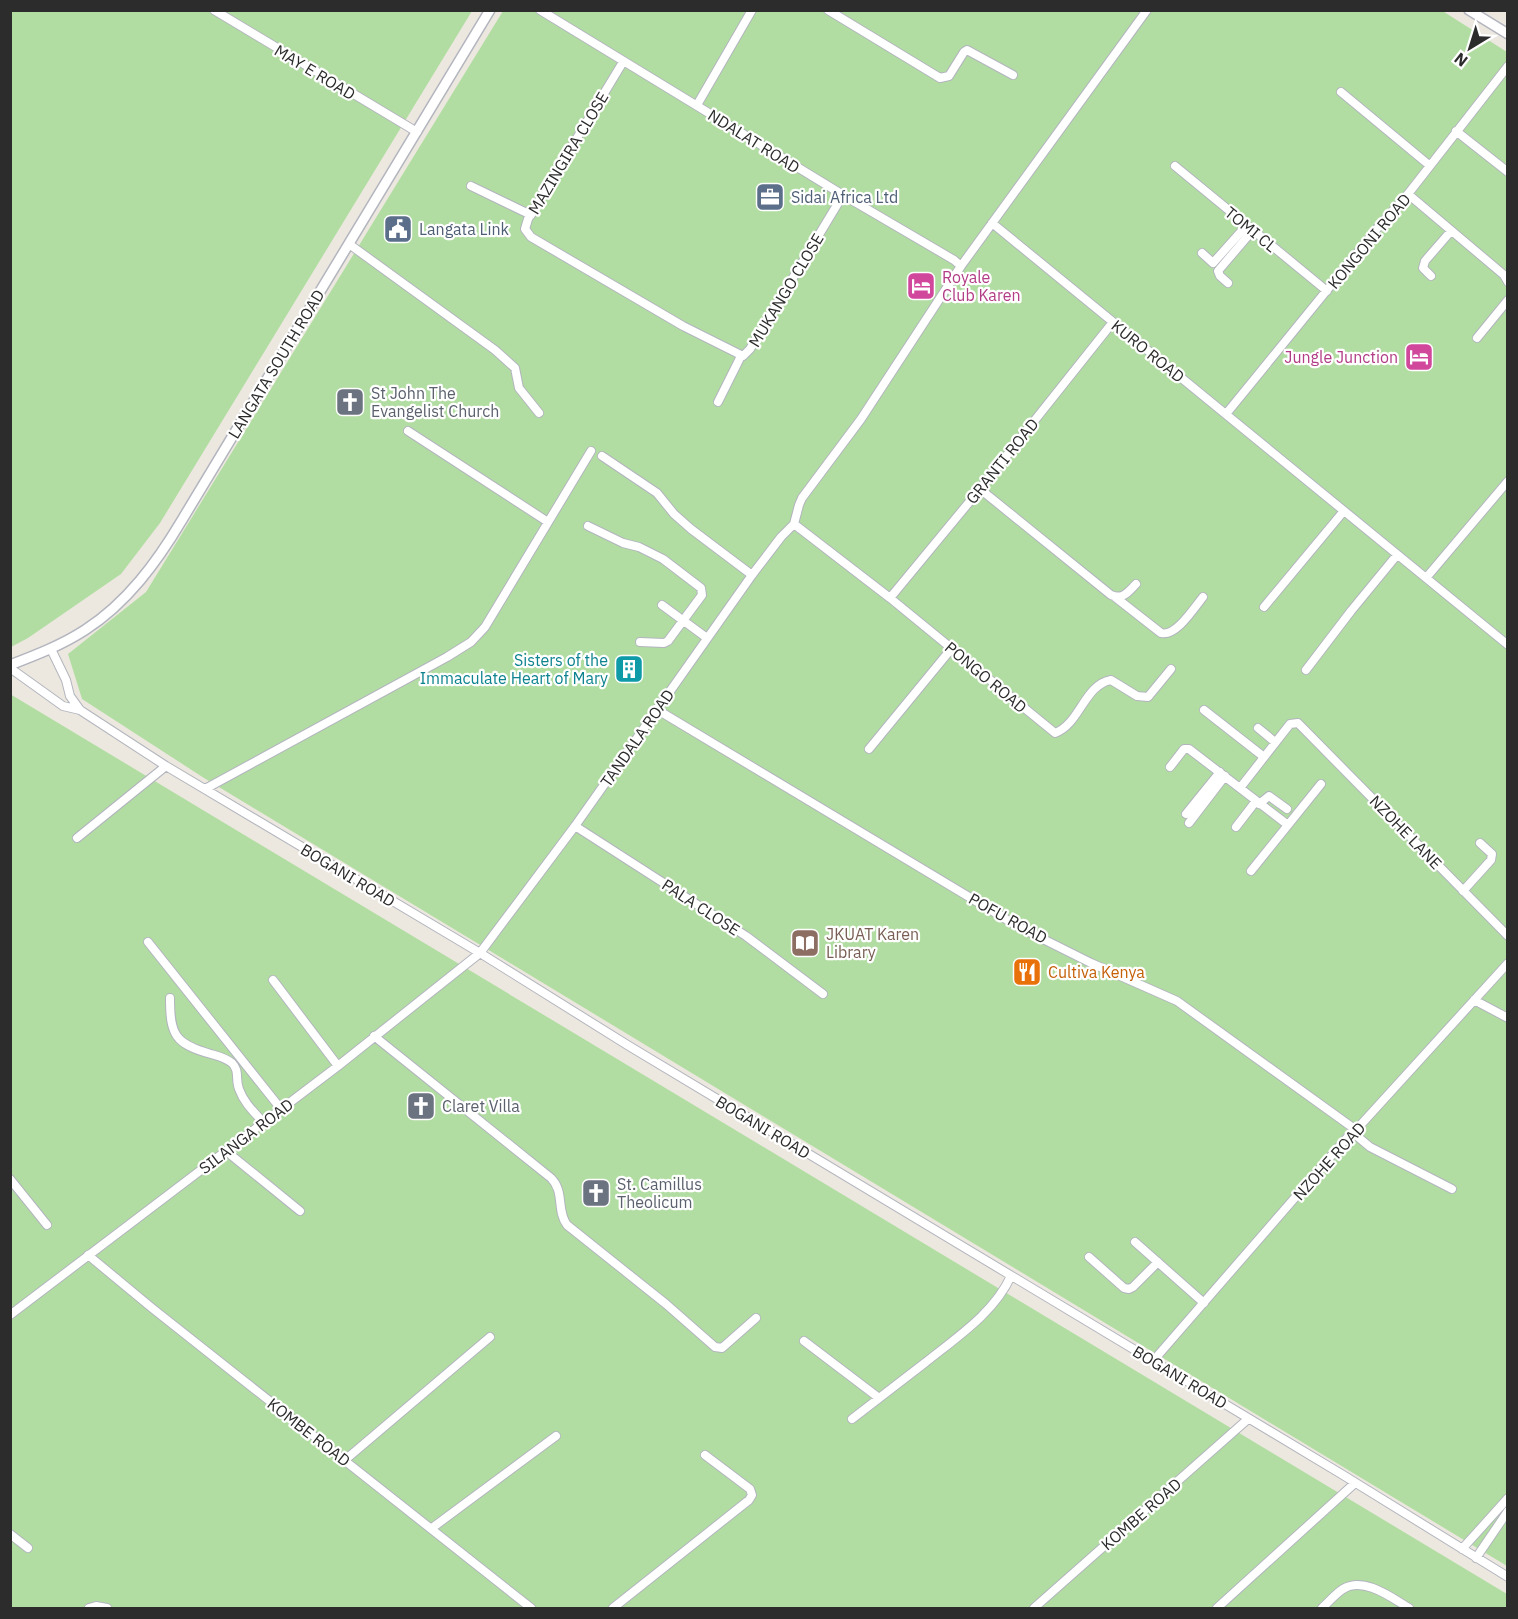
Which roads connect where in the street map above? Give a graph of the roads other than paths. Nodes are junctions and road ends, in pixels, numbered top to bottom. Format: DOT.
graph roads {
  1 [pos="214,10"];
  2 [pos="490,10"];
  3 [pos="540,10"];
  4 [pos="752,10"];
  5 [pos="828,10"];
  6 [pos="1147,10"];
  7 [pos="1469,10"];
  8 [pos="1508,34"];
  9 [pos="623,62"];
  10 [pos="1508,66"];
  11 [pos="1012,75"];
  12 [pos="1341,92"];
  13 [pos="697,105"];
  14 [pos="1456,131"];
  15 [pos="417,132"];
  16 [pos="1429,165"];
  17 [pos="1175,166"];
  18 [pos="1508,172"];
  19 [pos="471,186"];
  20 [pos="1408,194"];
  21 [pos="843,195"];
  22 [pos="531,215"];
  23 [pos="992,223"];
  24 [pos="1250,228"];
  25 [pos="1451,231"];
  26 [pos="349,244"];
  27 [pos="1202,253"];
  28 [pos="963,263"];
  29 [pos="1431,276"];
  30 [pos="601,279"];
  31 [pos="1508,282"];
  32 [pos="1228,283"];
  33 [pos="1327,291"];
  34 [pos="1508,300"];
  35 [pos="1113,322"];
  36 [pos="1477,338"];
  37 [pos="741,356"];
  38 [pos="718,402"];
  39 [pos="539,413"];
  40 [pos="1226,414"];
  41 [pos="408,431"];
  42 [pos="591,451"];
  43 [pos="602,456"];
  44 [pos="1508,482"];
  45 [pos="980,489"];
  46 [pos="1343,512"];
  47 [pos="548,522"];
  48 [pos="794,524"];
  49 [pos="588,526"];
  50 [pos="1397,555"];
  51 [pos="752,575"];
  52 [pos="1426,578"];
  53 [pos="1136,584"];
  54 [pos="1115,597"];
  55 [pos="1203,597"];
  56 [pos="890,598"];
  57 [pos="662,605"];
  58 [pos="1264,607"];
  59 [pos="683,620"];
  60 [pos="707,638"];
  61 [pos="640,642"];
  62 [pos="1508,645"];
  63 [pos="952,648"];
  64 [pos="51,649"];
  65 [pos="10,666"];
  66 [pos="1172,669"];
  67 [pos="1306,670"];
  68 [pos="656,709"];
  69 [pos="80,710"];
  70 [pos="1204,710"];
  71 [pos="1258,728"];
  72 [pos="1275,742"];
  73 [pos="869,749"];
  74 [pos="1264,757"];
  75 [pos="166,766"];
  76 [pos="1170,767"];
  77 [pos="1222,774"];
  78 [pos="1321,784"];
  79 [pos="1240,788"];
  80 [pos="205,789"];
  81 [pos="1258,802"];
  82 [pos="1287,808"];
  83 [pos="1186,814"];
  84 [pos="1189,823"];
  85 [pos="1288,825"];
  86 [pos="575,826"];
  87 [pos="1236,827"];
  88 [pos="77,838"];
  89 [pos="1479,843"];
  90 [pos="1251,871"];
  91 [pos="1463,891"];
  92 [pos="1508,936"];
  93 [pos="148,942"];
  94 [pos="480,953"];
  95 [pos="1508,963"];
  96 [pos="273,980"];
  97 [pos="824,994"];
  98 [pos="170,998"];
  99 [pos="1474,1000"];
  100 [pos="1508,1018"];
  101 [pos="374,1036"];
  102 [pos="338,1066"];
  103 [pos="281,1109"];
  104 [pos="263,1122"];
  105 [pos="1354,1131"];
  106 [pos="226,1151"];
  107 [pos="10,1179"];
  108 [pos="1452,1189"];
  109 [pos="300,1211"];
  110 [pos="47,1225"];
  111 [pos="1135,1242"];
  112 [pos="88,1255"];
  113 [pos="1089,1257"];
  114 [pos="1158,1263"];
  115 [pos="1011,1276"];
  116 [pos="1204,1303"];
  117 [pos="10,1315"];
  118 [pos="756,1318"];
  119 [pos="490,1336"];
  120 [pos="804,1341"];
  121 [pos="1153,1361"];
  122 [pos="879,1398"];
  123 [pos="852,1419"];
  124 [pos="1248,1419"];
  125 [pos="556,1436"];
  126 [pos="705,1455"];
  127 [pos="345,1461"];
  128 [pos="1355,1483"];
  129 [pos="1508,1498"];
  130 [pos="1508,1510"];
  131 [pos="432,1528"];
  132 [pos="10,1534"];
  133 [pos="28,1548"];
  134 [pos="1462,1549"];
  135 [pos="1476,1558"];
  136 [pos="1508,1577"];
  137 [pos="89,1608"];
  138 [pos="107,1608"];
  139 [pos="531,1608"];
  140 [pos="613,1608"];
  141 [pos="1034,1608"];
  142 [pos="1217,1608"];
  143 [pos="1322,1608"];
  144 [pos="1409,1608"];
  1 -- 15 [label="street, MAY E ROAD"];
  2 -- 15 [label="street, LANGATA SOUTH ROAD"];
  3 -- 9 [label="street, NDALAT ROAD"];
  4 -- 13 [label="street"];
  5 -- 11 [label="street"];
  6 -- 23 [label="street"];
  7 -- 8 [label="street"];
  9 -- 13 [label="street, NDALAT ROAD"];
  9 -- 22 [label="street, MAZINGIRA CLOSE"];
  10 -- 14 [label="street, KONGONI ROAD"];
  12 -- 16 [label="street"];
  13 -- 21 [label="street, NDALAT ROAD"];
  14 -- 16 [label="street, KONGONI ROAD"];
  14 -- 18 [label="street"];
  15 -- 26 [label="street, LANGATA SOUTH ROAD"];
  16 -- 20 [label="street, KONGONI ROAD"];
  17 -- 24 [label="street, TOMI CL"];
  19 -- 22 [label="street"];
  20 -- 25 [label="street"];
  20 -- 33 [label="street, KONGONI ROAD"];
  21 -- 28 [label="street, NDALAT ROAD"];
  21 -- 37 [label="street, MUKANGO CLOSE"];
  22 -- 30 [label="street, MAZINGIRA CLOSE"];
  23 -- 28 [label="street"];
  23 -- 35 [label="street, KURO ROAD"];
  24 -- 27 [label="street"];
  24 -- 32 [label="street"];
  24 -- 33 [label="street, TOMI CL"];
  25 -- 29 [label="street"];
  25 -- 31 [label="street"];
  26 -- 39 [label="street"];
  26 -- 64 [label="street, LANGATA SOUTH ROAD"];
  28 -- 48 [label="street"];
  30 -- 37 [label="street, MUKANGO CLOSE"];
  33 -- 40 [label="street, KONGONI ROAD"];
  34 -- 36 [label="street"];
  35 -- 40 [label="street, KURO ROAD"];
  35 -- 45 [label="street, GRANTI ROAD"];
  37 -- 38 [label="street"];
  40 -- 46 [label="street, KURO ROAD"];
  41 -- 47 [label="street"];
  42 -- 47 [label="street"];
  43 -- 51 [label="street"];
  44 -- 52 [label="street"];
  45 -- 54 [label="street"];
  45 -- 56 [label="street, GRANTI ROAD"];
  46 -- 50 [label="street, KURO ROAD"];
  46 -- 58 [label="street"];
  47 -- 80 [label="street"];
  48 -- 51 [label="street, TANDALA ROAD"];
  48 -- 56 [label="street, PONGO ROAD"];
  49 -- 59 [label="street"];
  50 -- 52 [label="street, KURO ROAD"];
  50 -- 67 [label="street"];
  51 -- 60 [label="street, TANDALA ROAD"];
  52 -- 62 [label="street, KURO ROAD"];
  53 -- 54 [label="street"];
  54 -- 55 [label="street"];
  56 -- 63 [label="street, PONGO ROAD"];
  57 -- 59 [label="street"];
  59 -- 60 [label="street"];
  59 -- 61 [label="street"];
  60 -- 68 [label="street, TANDALA ROAD"];
  63 -- 66 [label="street, PONGO ROAD"];
  63 -- 73 [label="street"];
  64 -- 65 [label="street, LANGATA SOUTH ROAD"];
  64 -- 69 [label="street"];
  65 -- 69 [label="street, BOGANI ROAD"];
  68 -- 86 [label="street, TANDALA ROAD"];
  68 -- 105 [label="street, POFU ROAD"];
  69 -- 75 [label="street, BOGANI ROAD"];
  70 -- 74 [label="street"];
  71 -- 72 [label="street"];
  72 -- 74 [label="street"];
  72 -- 91 [label="street, NZOHE LANE"];
  74 -- 79 [label="street"];
  75 -- 80 [label="street, BOGANI ROAD"];
  75 -- 88 [label="street"];
  76 -- 77 [label="street"];
  77 -- 79 [label="street"];
  77 -- 83 [label="street"];
  77 -- 84 [label="street"];
  78 -- 85 [label="street"];
  79 -- 81 [label="street"];
  80 -- 94 [label="street, BOGANI ROAD"];
  81 -- 82 [label="street"];
  81 -- 85 [label="street"];
  81 -- 87 [label="street"];
  85 -- 90 [label="street"];
  86 -- 94 [label="street, TANDALA ROAD"];
  86 -- 97 [label="street, PALA CLOSE"];
  89 -- 91 [label="street"];
  91 -- 92 [label="street, NZOHE LANE"];
  93 -- 103 [label="street"];
  94 -- 101 [label="street, SILANGA ROAD"];
  94 -- 115 [label="street, BOGANI ROAD"];
  95 -- 99 [label="street, NZOHE ROAD"];
  96 -- 102 [label="street"];
  98 -- 104 [label="street"];
  99 -- 100 [label="street"];
  99 -- 105 [label="street, NZOHE ROAD"];
  101 -- 102 [label="street, SILANGA ROAD"];
  101 -- 118 [label="street"];
  102 -- 103 [label="street, SILANGA ROAD"];
  103 -- 104 [label="street, SILANGA ROAD"];
  104 -- 106 [label="street, SILANGA ROAD"];
  105 -- 108 [label="street, POFU ROAD"];
  105 -- 116 [label="street, NZOHE ROAD"];
  106 -- 109 [label="street"];
  106 -- 112 [label="street, SILANGA ROAD"];
  107 -- 110 [label="street"];
  111 -- 114 [label="street"];
  112 -- 117 [label="street, SILANGA ROAD"];
  112 -- 127 [label="street, KOMBE ROAD"];
  113 -- 114 [label="street"];
  114 -- 116 [label="street"];
  115 -- 121 [label="street, BOGANI ROAD"];
  115 -- 122 [label="street"];
  116 -- 121 [label="street, NZOHE ROAD"];
  119 -- 127 [label="street"];
  120 -- 122 [label="street"];
  121 -- 124 [label="street, BOGANI ROAD"];
  122 -- 123 [label="street"];
  124 -- 128 [label="street, BOGANI ROAD"];
  124 -- 141 [label="street, KOMBE ROAD"];
  125 -- 131 [label="street"];
  126 -- 140 [label="street"];
  127 -- 131 [label="street, KOMBE ROAD"];
  128 -- 134 [label="street, BOGANI ROAD"];
  128 -- 142 [label="street"];
  129 -- 134 [label="street"];
  130 -- 135 [label="street"];
  131 -- 139 [label="street, KOMBE ROAD"];
  132 -- 133 [label="street"];
  134 -- 135 [label="street, BOGANI ROAD"];
  135 -- 136 [label="street, BOGANI ROAD"];
  137 -- 138 [label="street"];
  143 -- 144 [label="street"];
}
